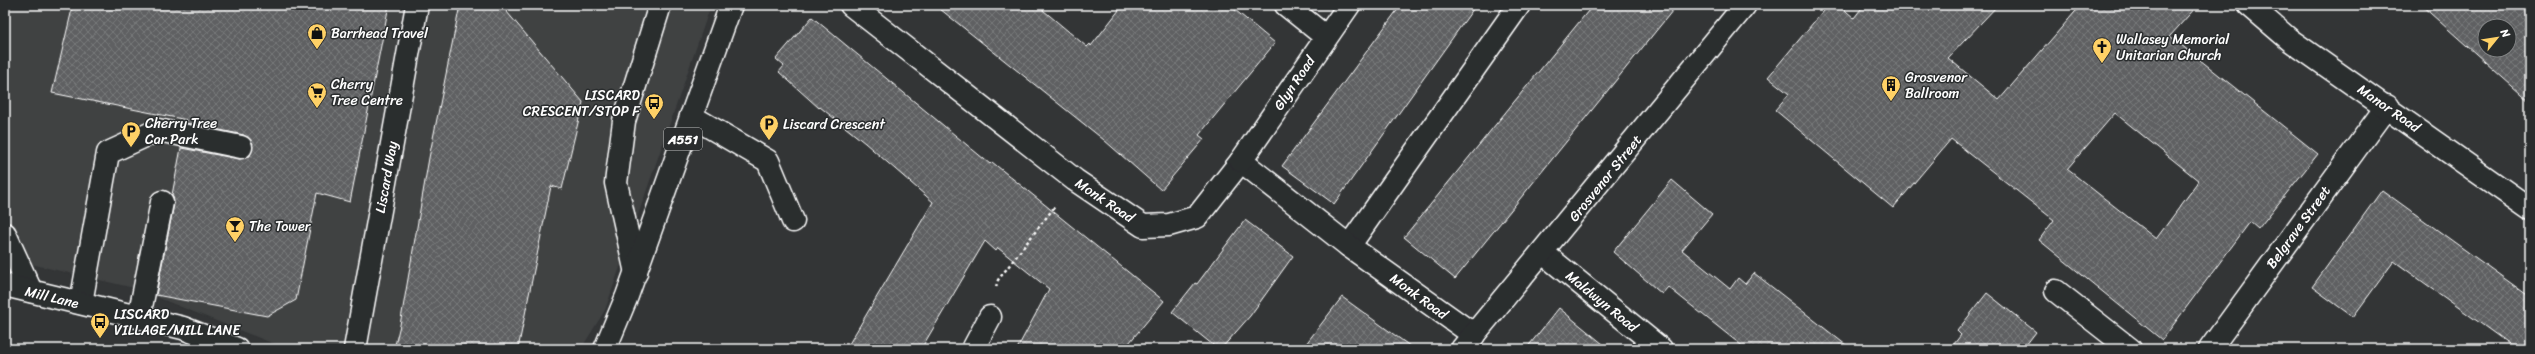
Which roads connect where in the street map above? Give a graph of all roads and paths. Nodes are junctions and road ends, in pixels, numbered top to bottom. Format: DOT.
graph roads {
  1 [pos="417,5"];
  2 [pos="660,5"];
  3 [pos="731,5"];
  4 [pos="851,5"];
  5 [pos="1286,5"];
  6 [pos="1349,5"];
  7 [pos="1519,5"];
  8 [pos="1745,5"];
  9 [pos="2249,5"];
  10 [pos="1326,37"];
  11 [pos="2387,106"];
  12 [pos="691,116"];
  13 [pos="241,147"];
  14 [pos="1241,161"];
  15 [pos="1075,180"];
  16 [pos="162,202"];
  17 [pos="2530,208"];
  18 [pos="793,221"];
  19 [pos="5,234"];
  20 [pos="1349,246"];
  21 [pos="1543,253"];
  22 [pos="636,273"];
  23 [pos="5,285"];
  24 [pos="31,291"];
  25 [pos="2056,291"];
  26 [pos="81,304"];
  27 [pos="139,317"];
  28 [pos="990,317"];
  29 [pos="1468,342"];
  30 [pos="237,349"];
  31 [pos="356,349"];
  32 [pos="605,349"];
  33 [pos="973,349"];
  34 [pos="1661,349"];
  35 [pos="2130,349"];
  36 [pos="2210,349"];
  1 -- 31 [label="street, Liscard Way"];
  2 -- 22 [label="street"];
  3 -- 12 [label="street, A551"];
  4 -- 15 [label="street, Monk Road"];
  5 -- 10 [label="street"];
  6 -- 10 [label="street, Glyn Road"];
  7 -- 20 [label="street"];
  8 -- 21 [label="street, Grosvenor Street"];
  9 -- 11 [label="street, Manor Road"];
  10 -- 14 [label="street, Glyn Road"];
  11 -- 17 [label="street, Manor Road"];
  11 -- 36 [label="street, Belgrave Street"];
  12 -- 18 [label="street"];
  12 -- 22 [label="street, A551"];
  13 -- 26 [label="street"];
  14 -- 15 [label="street, Monk Road"];
  14 -- 20 [label="street, Monk Road"];
  15 -- 28 [label="path"];
  16 -- 27 [label="street"];
  19 -- 24 [label="street"];
  20 -- 29 [label="street, Monk Road"];
  21 -- 29 [label="street, Grosvenor Street"];
  21 -- 34 [label="street, Maldwyn Road"];
  22 -- 32 [label="street, A551"];
  23 -- 24 [label="street, Mill Lane"];
  24 -- 26 [label="street, Mill Lane"];
  25 -- 35 [label="street"];
  26 -- 27 [label="street, Mill Lane"];
  27 -- 30 [label="street, Mill Lane"];
  28 -- 33 [label="street"];
}
